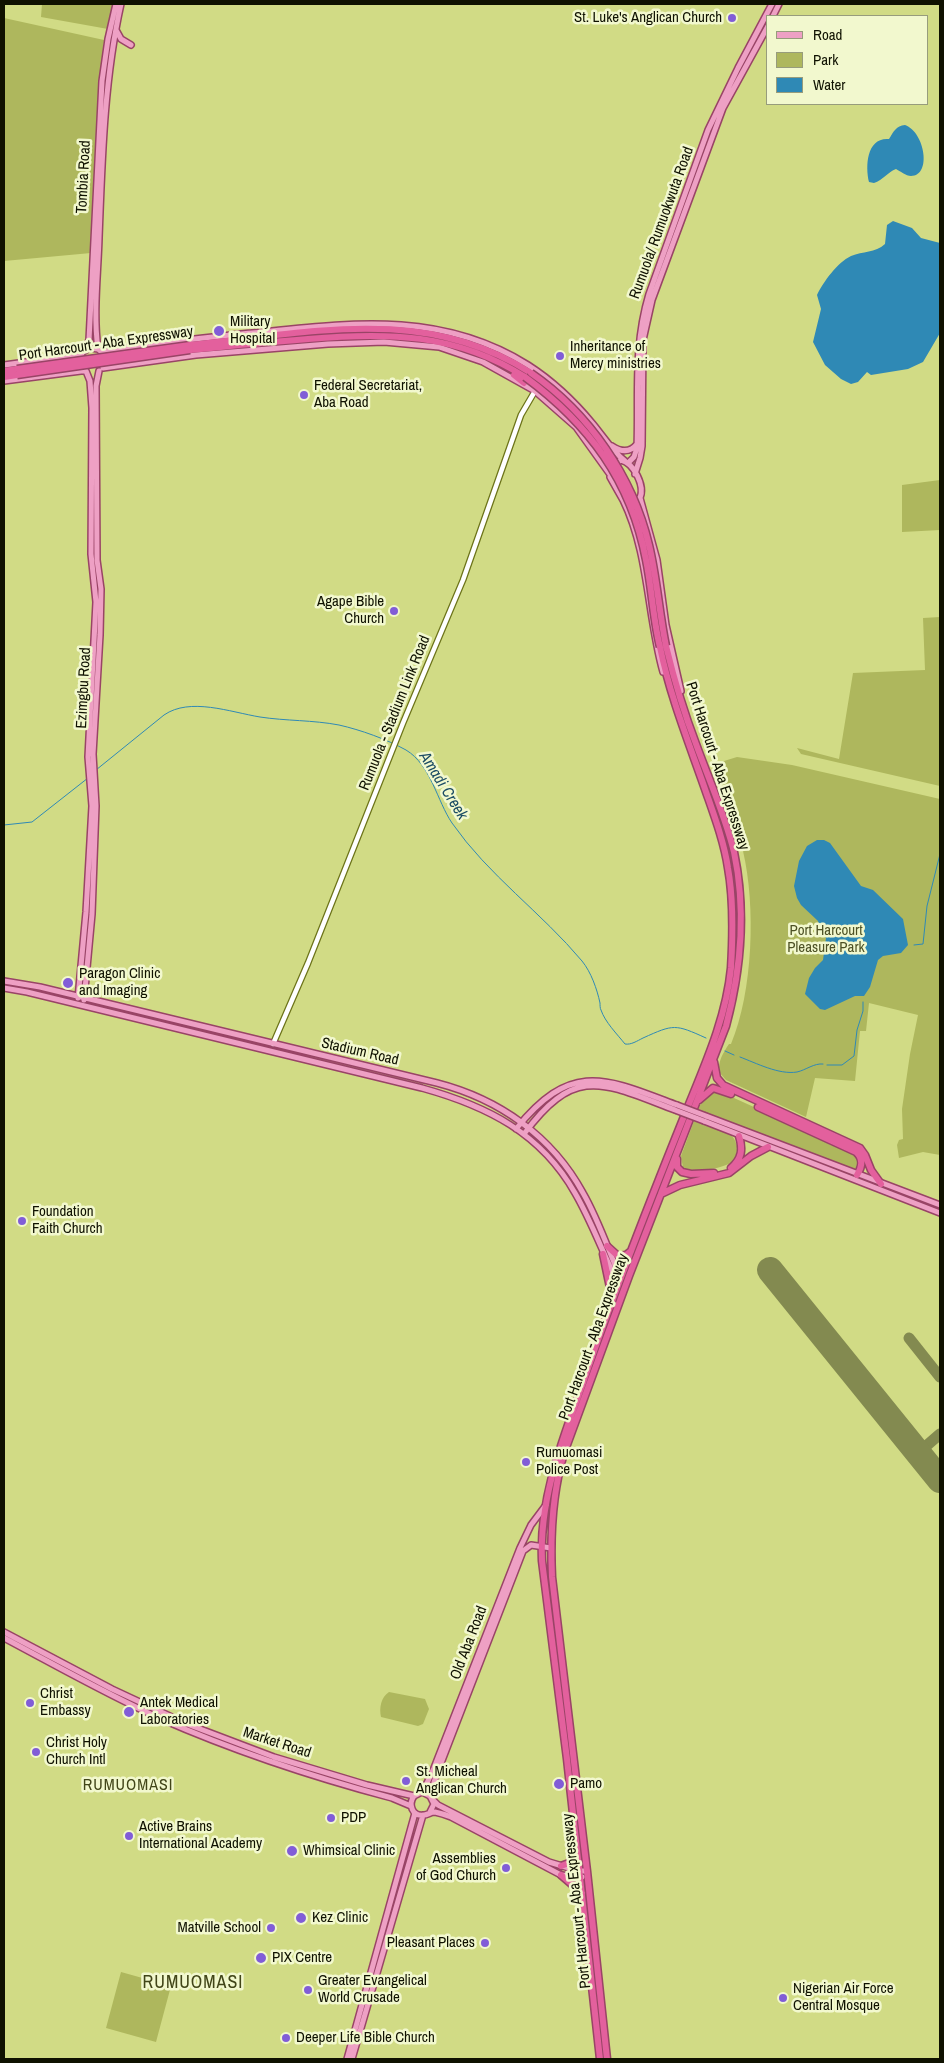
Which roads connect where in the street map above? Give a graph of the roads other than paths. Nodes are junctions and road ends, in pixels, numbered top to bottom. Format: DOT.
graph roads {
  1 [pos="116,4"];
  2 [pos="121,4"];
  3 [pos="766,18"];
  4 [pos="766,28"];
  5 [pos="116,29"];
  6 [pos="759,34"];
  7 [pos="131,44"];
  8 [pos="446,337"];
  9 [pos="490,345"];
  10 [pos="190,348"];
  11 [pos="100,350"];
  12 [pos="84,351"];
  13 [pos="4,365"];
  14 [pos="101,369"];
  15 [pos="4,371"];
  16 [pos="17,372"];
  17 [pos="86,372"];
  18 [pos="4,376"];
  19 [pos="526,378"];
  20 [pos="4,381"];
  21 [pos="535,391"];
  22 [pos="608,442"];
  23 [pos="637,443"];
  24 [pos="626,462"];
  25 [pos="609,473"];
  26 [pos="635,474"];
  27 [pos="640,498"];
  28 [pos="623,500"];
  29 [pos="663,647"];
  30 [pos="682,701"];
  31 [pos="678,712"];
  32 [pos="91,768"];
  33 [pos="93,783"];
  34 [pos="4,981"];
  35 [pos="4,988"];
  36 [pos="78,997"];
  37 [pos="85,998"];
  38 [pos="77,1004"];
  39 [pos="83,1006"];
  40 [pos="273,1044"];
  41 [pos="714,1056"];
  42 [pos="696,1102"];
  43 [pos="676,1107"];
  44 [pos="705,1119"];
  45 [pos="522,1122"];
  46 [pos="529,1127"];
  47 [pos="516,1129"];
  48 [pos="524,1134"];
  49 [pos="739,1136"];
  50 [pos="768,1147"];
  51 [pos="677,1155"];
  52 [pos="857,1175"];
  53 [pos="881,1184"];
  54 [pos="662,1194"];
  55 [pos="940,1206"];
  56 [pos="940,1213"];
  57 [pos="607,1246"];
  58 [pos="631,1251"];
  59 [pos="603,1254"];
  60 [pos="619,1280"];
  61 [pos="612,1299"];
  62 [pos="546,1505"];
  63 [pos="542,1547"];
  64 [pos="550,1548"];
  65 [pos="4,1632"];
  66 [pos="4,1638"];
  67 [pos="419,1792"];
  68 [pos="414,1796"];
  69 [pos="432,1798"];
  70 [pos="411,1806"];
  71 [pos="430,1812"];
  72 [pos="415,1813"];
  73 [pos="423,1815"];
  74 [pos="577,1854"];
  75 [pos="561,1866"];
  76 [pos="580,1874"];
  77 [pos="588,1874"];
  78 [pos="561,1875"];
  79 [pos="582,1893"];
  80 [pos="347,2059"];
  81 [pos="352,2059"];
  82 [pos="600,2059"];
  83 [pos="607,2059"];
  1 -- 12 [label="main road, Tombia Road"];
  2 -- 5 [label="main road, Tombia Road"];
  3 -- 6 [label="main road, Rumuola/ Rumuokwuta Road"];
  4 -- 6 [label="main road, Rumuola/ Rumuokwuta Road"];
  5 -- 7 [label="main road"];
  5 -- 11 [label="main road, Tombia Road"];
  6 -- 23 [label="main road, Rumuola/ Rumuokwuta Road"];
  6 -- 26 [label="main road, Rumuola/ Rumuokwuta Road"];
  8 -- 9 [label="highway"];
  8 -- 10 [label="highway, Port Harcourt - Aba Expressway"];
  8 -- 19 [label="highway, Port Harcourt - Aba Expressway"];
  9 -- 11 [label="main road"];
  9 -- 22 [label="main road"];
  10 -- 16 [label="highway, Port Harcourt - Aba Expressway, bridge"];
  10 -- 19 [label="highway, Port Harcourt - Aba Expressway"];
  11 -- 12 [label="main road"];
  11 -- 14 [label="main road"];
  12 -- 13 [label="main road"];
  12 -- 17 [label="main road"];
  14 -- 17 [label="main road"];
  14 -- 19 [label="main road"];
  14 -- 32 [label="main road, Ezimgbu Road"];
  15 -- 16 [label="highway, Port Harcourt - Aba Expressway"];
  16 -- 18 [label="highway, Port Harcourt - Aba Expressway"];
  17 -- 20 [label="main road"];
  17 -- 32 [label="main road, Ezimgbu Road"];
  19 -- 21 [label="main road"];
  19 -- 29 [label="highway, bridge"];
  21 -- 25 [label="main road"];
  21 -- 40 [label="street, Rumuola - Stadium Link Road"];
  22 -- 23 [label="main road"];
  22 -- 24 [label="main road"];
  23 -- 24 [label="main road, Rumuola/ Rumuokwuta Road"];
  24 -- 25 [label="main road"];
  24 -- 26 [label="main road"];
  25 -- 28 [label="main road"];
  26 -- 27 [label="main road"];
  27 -- 28 [label="main road"];
  27 -- 30 [label="main road"];
  28 -- 31 [label="main road"];
  29 -- 30 [label="highway, Port Harcourt - Aba Expressway"];
  29 -- 31 [label="highway, Port Harcourt - Aba Expressway"];
  30 -- 41 [label="highway, Port Harcourt - Aba Expressway"];
  31 -- 58 [label="highway, Port Harcourt - Aba Expressway"];
  32 -- 33 [label="main road, Ezimgbu Road"];
  33 -- 36 [label="main road, Ezimgbu Road"];
  33 -- 37 [label="main road, Ezimgbu Road"];
  34 -- 36 [label="main road, Stadium Road"];
  35 -- 38 [label="main road, Stadium Road"];
  36 -- 37 [label="main road, Stadium Road"];
  36 -- 38 [label="main road, Ezimgbu Road"];
  37 -- 39 [label="main road, Ezimgbu Road"];
  37 -- 40 [label="main road, Stadium Road"];
  38 -- 39 [label="main road, Stadium Road"];
  39 -- 47 [label="main road, Stadium Road"];
  40 -- 45 [label="main road, Stadium Road"];
  41 -- 42 [label="highway, Port Harcourt - Aba Expressway"];
  41 -- 53 [label="highway"];
  42 -- 51 [label="highway, Port Harcourt - Aba Expressway"];
  42 -- 52 [label="highway"];
  43 -- 44 [label="main road, bridge"];
  43 -- 45 [label="main road"];
  43 -- 46 [label="main road"];
  44 -- 49 [label="main road"];
  44 -- 52 [label="main road"];
  45 -- 46 [label="main road, Stadium Road"];
  45 -- 47 [label="main road"];
  46 -- 48 [label="main road"];
  46 -- 57 [label="main road, Stadium Road"];
  47 -- 48 [label="main road, Stadium Road"];
  48 -- 59 [label="main road, Stadium Road"];
  49 -- 50 [label="main road"];
  49 -- 51 [label="highway"];
  50 -- 54 [label="highway"];
  50 -- 56 [label="main road"];
  51 -- 54 [label="highway, Port Harcourt - Aba Expressway"];
  52 -- 53 [label="main road"];
  53 -- 55 [label="main road"];
  54 -- 64 [label="highway, Port Harcourt - Aba Expressway"];
  57 -- 58 [label="highway"];
  57 -- 60 [label="main road, Stadium Road"];
  58 -- 60 [label="highway, Port Harcourt - Aba Expressway"];
  59 -- 60 [label="main road, Stadium Road"];
  59 -- 61 [label="highway"];
  60 -- 61 [label="highway, Port Harcourt - Aba Expressway"];
  61 -- 62 [label="highway, Port Harcourt - Aba Expressway"];
  62 -- 63 [label="highway, Port Harcourt - Aba Expressway"];
  62 -- 67 [label="main road, Old Aba Road"];
  63 -- 64 [label="main road, Old Aba Road"];
  63 -- 69 [label="main road, Old Aba Road"];
  63 -- 74 [label="highway, Port Harcourt - Aba Expressway"];
  64 -- 77 [label="highway, Port Harcourt - Aba Expressway"];
  65 -- 68 [label="main road, Market Road"];
  66 -- 70 [label="main road, Market Road"];
  67 -- 68 [label="main road"];
  67 -- 69 [label="main road"];
  68 -- 70 [label="main road"];
  69 -- 71 [label="main road"];
  69 -- 75 [label="main road"];
  70 -- 72 [label="main road"];
  71 -- 73 [label="main road"];
  71 -- 78 [label="main road"];
  72 -- 73 [label="main road"];
  72 -- 80 [label="main road"];
  73 -- 81 [label="main road"];
  74 -- 75 [label="highway"];
  74 -- 76 [label="highway, Port Harcourt - Aba Expressway"];
  75 -- 76 [label="main road"];
  76 -- 77 [label="main road"];
  76 -- 78 [label="main road"];
  76 -- 79 [label="highway, Port Harcourt - Aba Expressway"];
  77 -- 83 [label="highway, Port Harcourt - Aba Expressway"];
  78 -- 79 [label="highway"];
  79 -- 82 [label="highway, Port Harcourt - Aba Expressway"];
}
